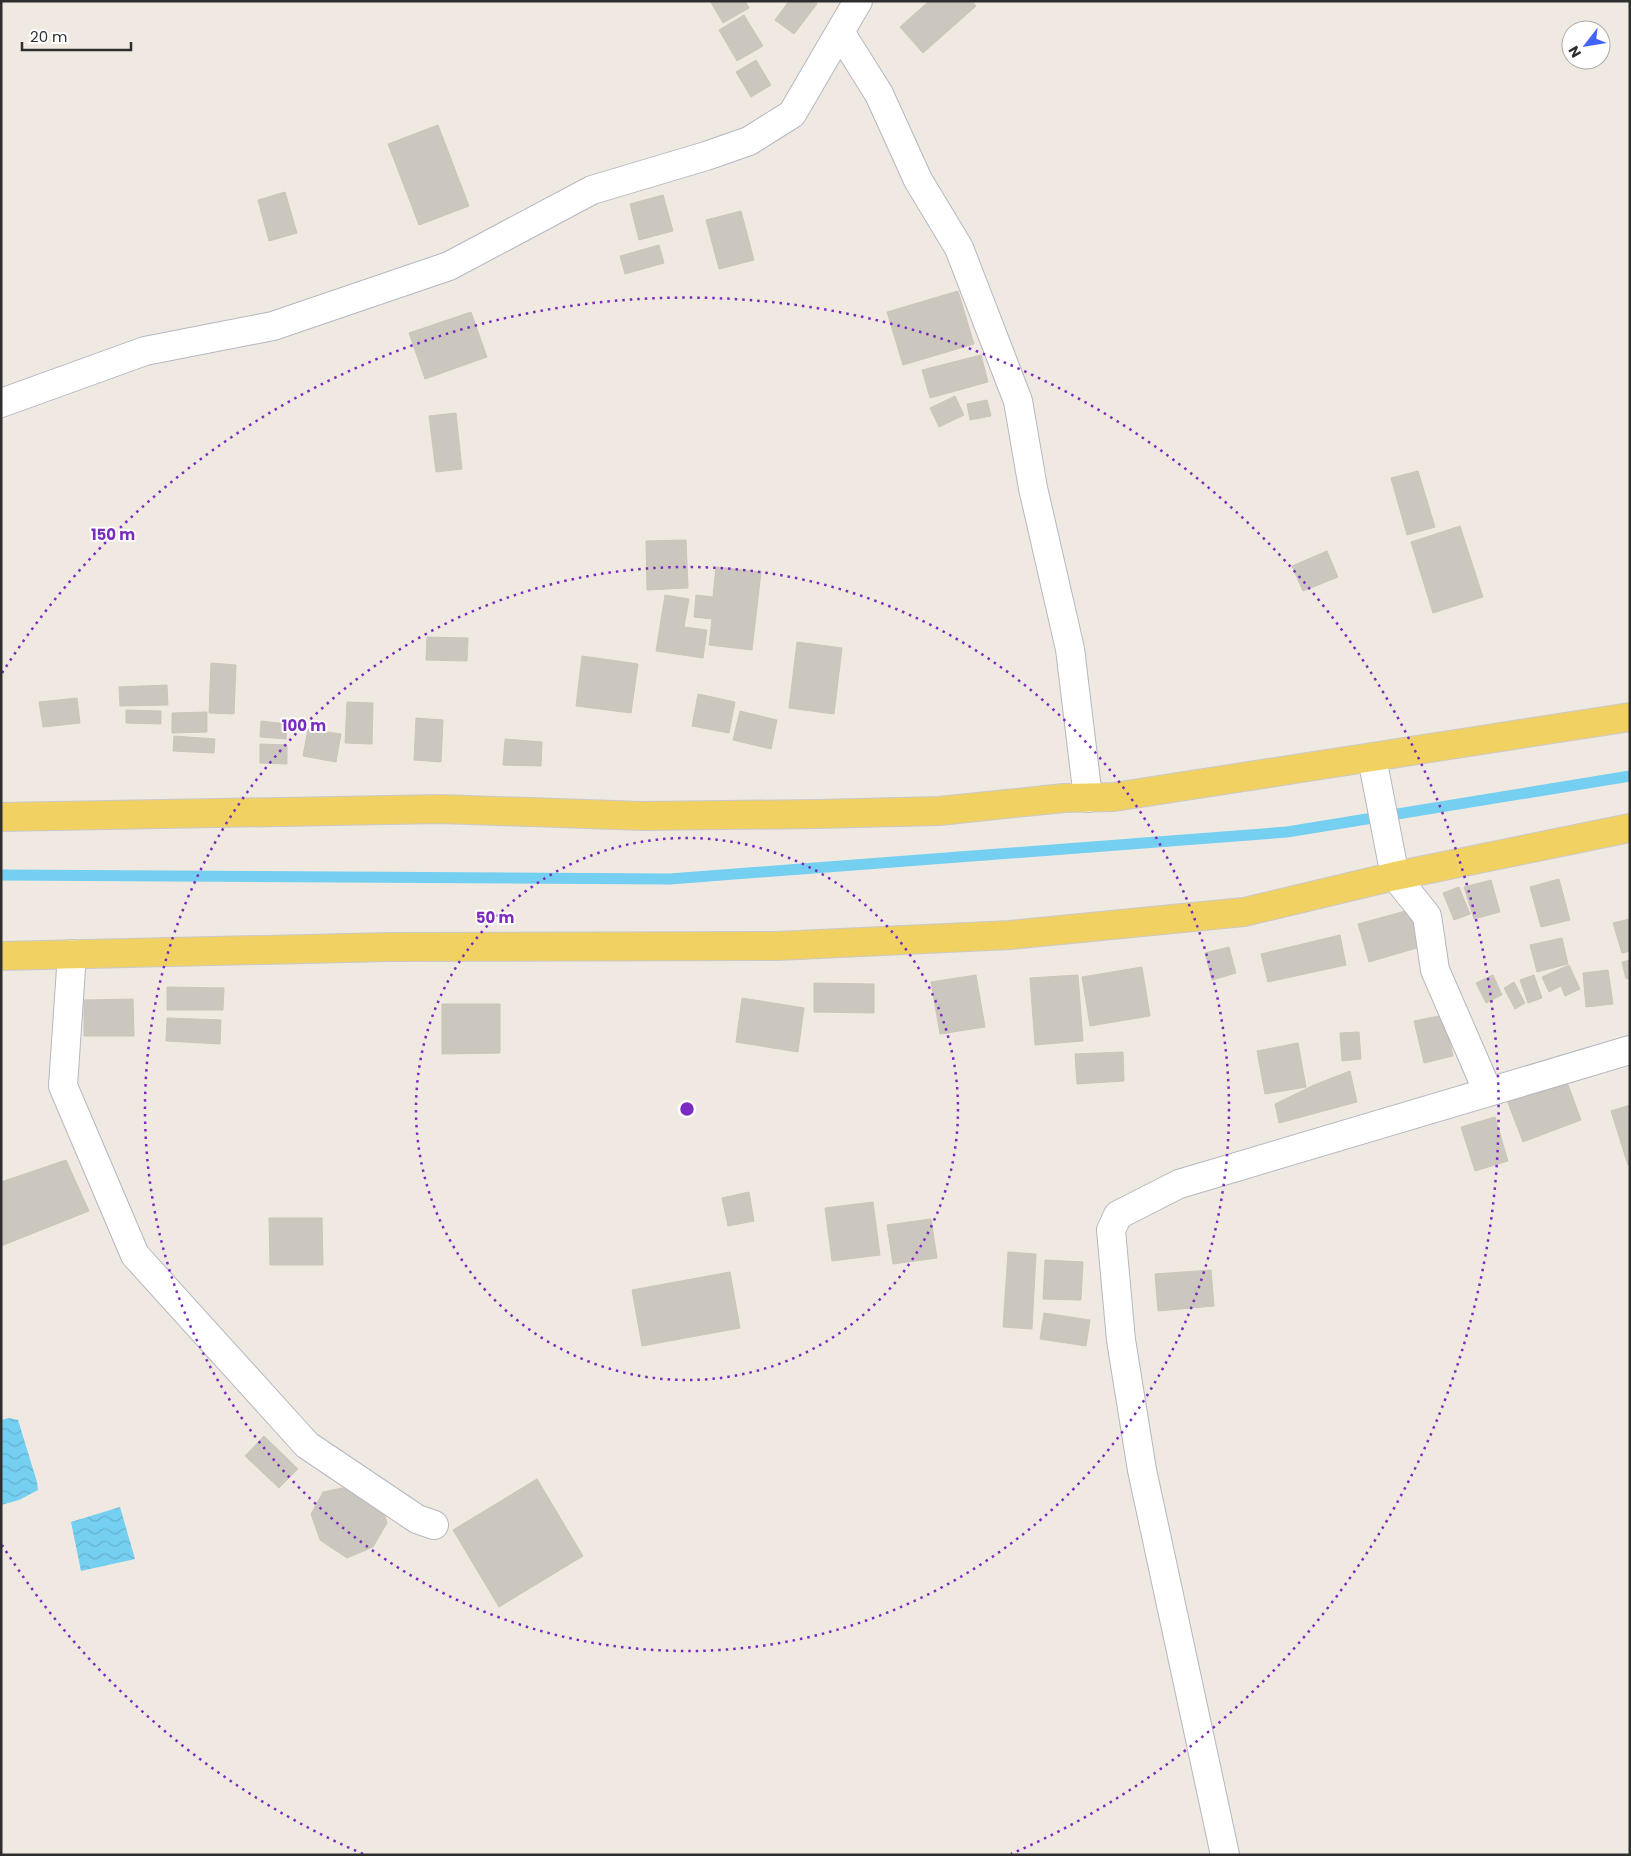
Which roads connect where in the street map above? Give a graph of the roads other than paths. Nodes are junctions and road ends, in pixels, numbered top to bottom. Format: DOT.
graph roads {
  1 [pos="858,1"];
  2 [pos="840,32"];
  3 [pos="1,403"];
  4 [pos="1630,717"];
  5 [pos="1372,758"];
  6 [pos="1088,798"];
  7 [pos="1,817"];
  8 [pos="1630,828"];
  9 [pos="1395,876"];
  10 [pos="72,954"];
  11 [pos="1,956"];
  12 [pos="1630,1050"];
  13 [pos="1488,1092"];
  14 [pos="434,1525"];
  15 [pos="1225,1855"];
  1 -- 2 [label="street"];
  2 -- 3 [label="street"];
  2 -- 6 [label="street"];
  4 -- 5 [label="main road"];
  5 -- 6 [label="main road"];
  5 -- 9 [label="street"];
  6 -- 7 [label="main road"];
  8 -- 9 [label="main road"];
  9 -- 10 [label="main road"];
  9 -- 13 [label="street"];
  10 -- 11 [label="main road"];
  10 -- 14 [label="street"];
  12 -- 13 [label="street"];
  13 -- 15 [label="street"];
}
